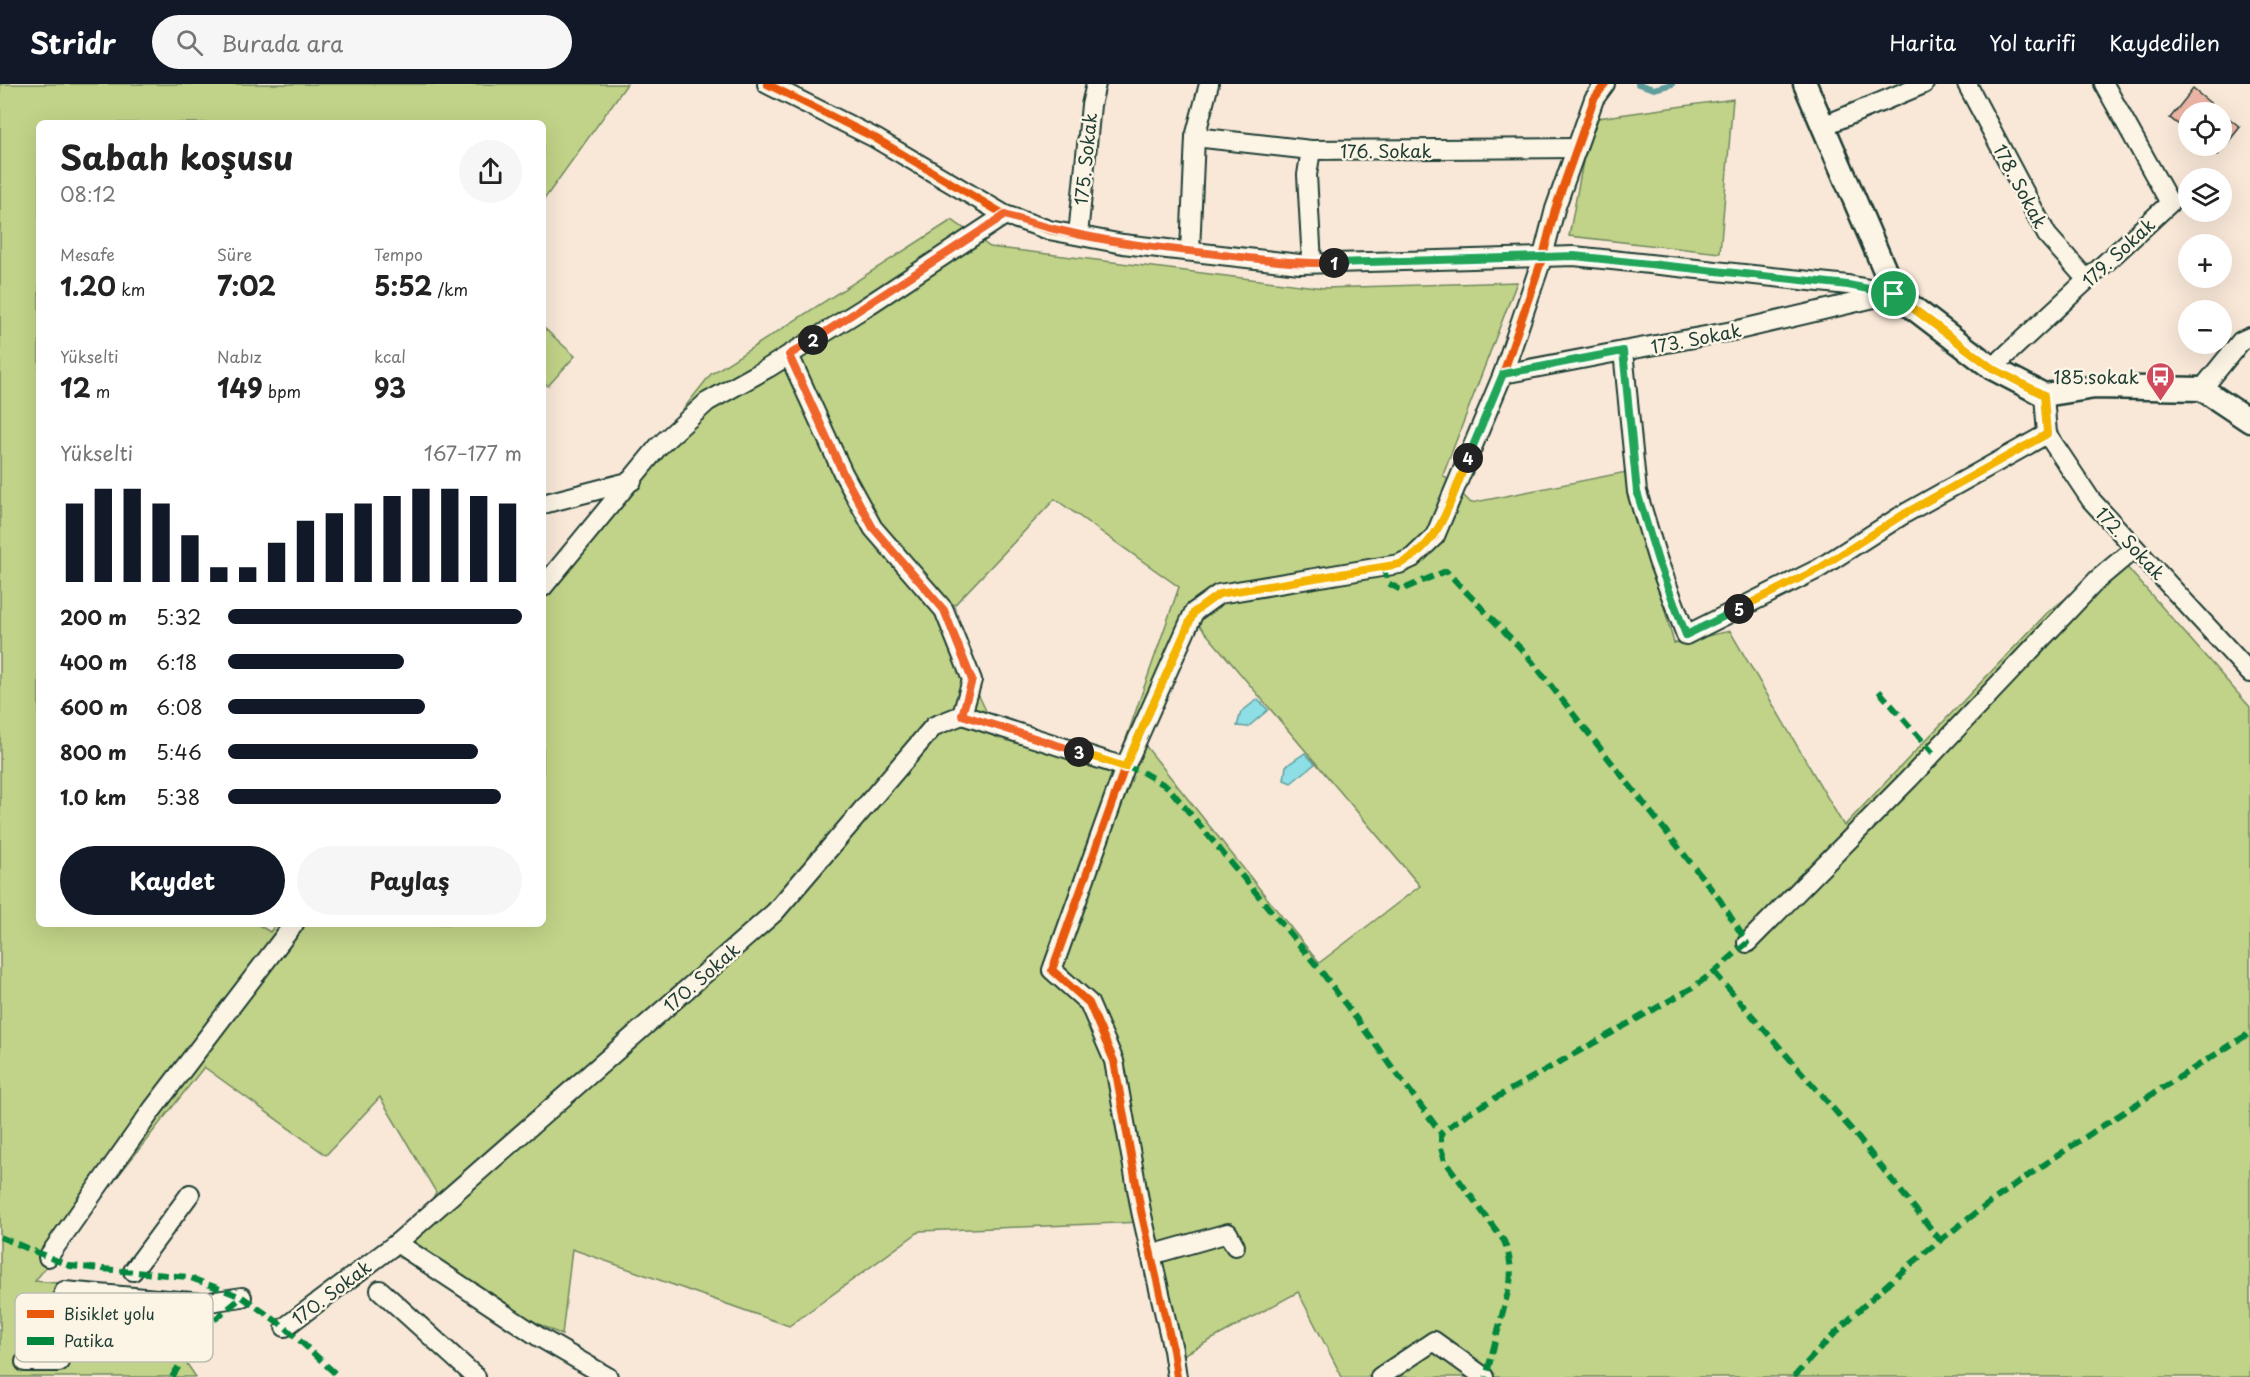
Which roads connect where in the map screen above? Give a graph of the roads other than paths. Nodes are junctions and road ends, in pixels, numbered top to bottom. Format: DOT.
graph roads {
  1 [pos="766,84"];
  2 [pos="1096,84"];
  3 [pos="1209,84"];
  4 [pos="1605,84"];
  5 [pos="1805,84"];
  6 [pos="1924,84"];
  7 [pos="1967,84"];
  8 [pos="2104,84"];
  9 [pos="1823,126"];
  10 [pos="1195,137"];
  11 [pos="1577,148"];
  12 [pos="1311,150"];
  13 [pos="1005,215"];
  14 [pos="1077,235"];
  15 [pos="1190,251"];
  16 [pos="1543,256"];
  17 [pos="1312,263"];
  18 [pos="2087,280"];
  19 [pos="1894,294"];
  20 [pos="2250,337"];
  21 [pos="1623,351"];
  22 [pos="789,355"];
  23 [pos="1992,368"];
  24 [pos="1503,374"];
  25 [pos="2202,389"];
  26 [pos="2044,395"];
  27 [pos="2250,422"];
  28 [pos="2047,434"];
  29 [pos="632,481"];
  30 [pos="546,503"];
  31 [pos="2135,548"];
  32 [pos="546,583"];
  33 [pos="2250,673"];
  34 [pos="962,715"];
  35 [pos="1125,767"];
  36 [pos="292,927"];
  37 [pos="1747,942"];
  38 [pos="190,1194"];
  39 [pos="397,1243"];
  40 [pos="1235,1246"];
  41 [pos="1151,1255"];
  42 [pos="48,1257"];
  43 [pos="133,1271"];
  44 [pos="380,1290"];
  45 [pos="64,1293"];
  46 [pos="87,1293"];
  47 [pos="242,1297"];
  48 [pos="213,1301"];
  49 [pos="285,1327"];
  50 [pos="25,1362"];
  51 [pos="59,1362"];
  52 [pos="476,1377"];
  53 [pos="608,1377"];
  54 [pos="1177,1377"];
  55 [pos="1380,1377"];
  56 [pos="1484,1377"];
  1 -- 13 [label="street"];
  2 -- 14 [label="street, 175. Sokak"];
  3 -- 10 [label="street"];
  4 -- 11 [label="street"];
  5 -- 9 [label="main road"];
  6 -- 9 [label="street"];
  7 -- 18 [label="street, 178. Sokak"];
  8 -- 18 [label="street, 179. Sokak"];
  9 -- 19 [label="main road"];
  10 -- 12 [label="street, 176. Sokak"];
  10 -- 15 [label="street"];
  11 -- 12 [label="street, 176. Sokak"];
  11 -- 16 [label="street"];
  12 -- 17 [label="street"];
  13 -- 14 [label="street"];
  13 -- 22 [label="street"];
  14 -- 15 [label="street"];
  15 -- 17 [label="street"];
  16 -- 17 [label="street"];
  16 -- 19 [label="street"];
  16 -- 24 [label="street"];
  18 -- 23 [label="street, 179. Sokak"];
  19 -- 21 [label="street, 173. Sokak"];
  19 -- 23 [label="main road"];
  20 -- 25 [label="street"];
  21 -- 24 [label="street, 173. Sokak"];
  21 -- 28 [label="street"];
  22 -- 29 [label="street"];
  22 -- 34 [label="street"];
  23 -- 26 [label="main road"];
  24 -- 35 [label="street"];
  25 -- 26 [label="main road"];
  25 -- 27 [label="main road"];
  26 -- 28 [label="street, 172. Sokak"];
  28 -- 31 [label="street, 172. Sokak"];
  29 -- 30 [label="street"];
  29 -- 32 [label="street"];
  31 -- 33 [label="street, 172. Sokak"];
  31 -- 37 [label="street"];
  34 -- 35 [label="street"];
  34 -- 39 [label="street, 170. Sokak"];
  35 -- 41 [label="street"];
  36 -- 42 [label="street"];
  38 -- 43 [label="street"];
  39 -- 49 [label="street, 170. Sokak"];
  39 -- 53 [label="street"];
  40 -- 41 [label="street"];
  41 -- 54 [label="street"];
  44 -- 52 [label="street"];
  45 -- 46 [label="street"];
  47 -- 48 [label="street"];
  50 -- 51 [label="street"];
  55 -- 56 [label="street"];
}
